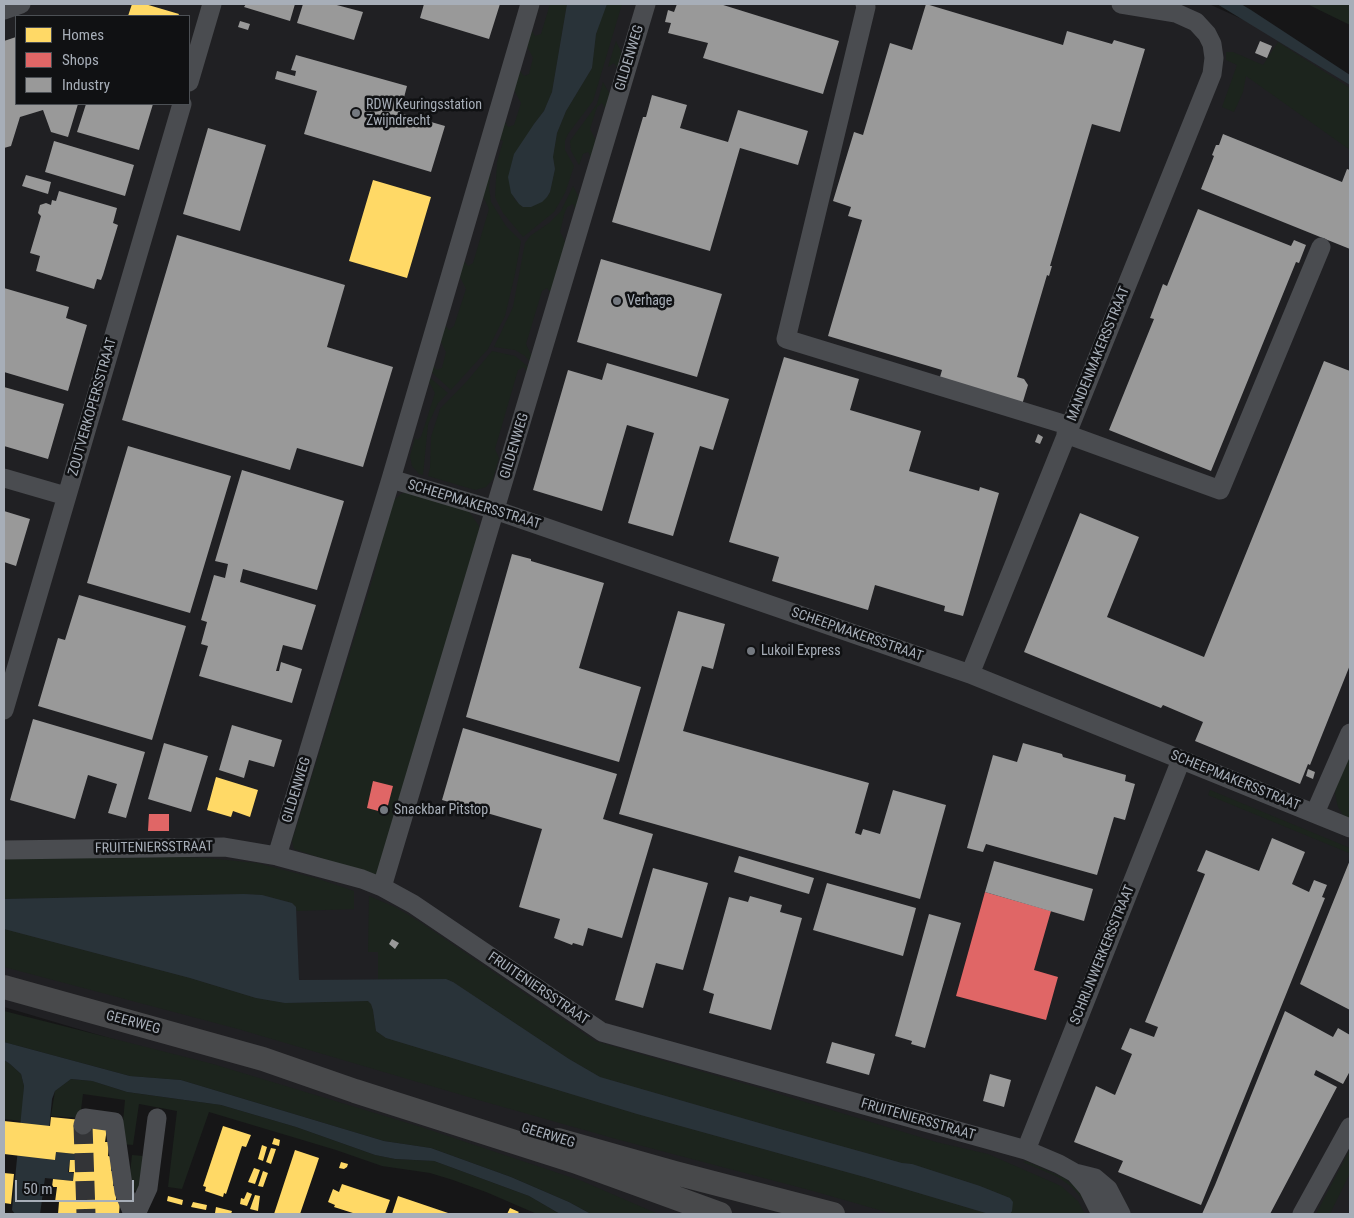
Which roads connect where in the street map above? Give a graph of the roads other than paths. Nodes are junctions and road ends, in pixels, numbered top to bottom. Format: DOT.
graph roads {
  1 [pos="22,4"];
  2 [pos="212,4"];
  3 [pos="530,4"];
  4 [pos="646,4"];
  5 [pos="865,4"];
  6 [pos="1121,4"];
  7 [pos="4,10"];
  8 [pos="190,79"];
  9 [pos="182,105"];
  10 [pos="1321,247"];
  11 [pos="1068,430"];
  12 [pos="4,478"];
  13 [pos="391,479"];
  14 [pos="66,496"];
  15 [pos="495,510"];
  16 [pos="970,674"];
  17 [pos="4,710"];
  18 [pos="1350,733"];
  19 [pos="1181,760"];
  20 [pos="1315,813"];
  21 [pos="1350,828"];
  22 [pos="4,850"];
  23 [pos="277,856"];
  24 [pos="382,887"];
  25 [pos="4,987"];
  26 [pos="263,1059"];
  27 [pos="157,1118"];
  28 [pos="84,1121"];
  29 [pos="1350,1127"];
  30 [pos="1026,1150"];
  31 [pos="1075,1173"];
  32 [pos="135,1214"];
  33 [pos="720,1214"];
  34 [pos="833,1214"];
  35 [pos="1101,1214"];
  36 [pos="1121,1214"];
  37 [pos="1302,1214"];
  1 -- 7 [label="street"];
  2 -- 8 [label="street"];
  3 -- 13 [label="street, GILDENWEG"];
  4 -- 15 [label="street, GILDENWEG"];
  5 -- 11 [label="street"];
  6 -- 11 [label="street, MANDENMAKERSSTRAAT"];
  9 -- 14 [label="street, ZOUTVERKOPERSSTRAAT"];
  10 -- 11 [label="street"];
  11 -- 16 [label="street, MANDENMAKERSSTRAAT"];
  12 -- 14 [label="street"];
  13 -- 15 [label="street, SCHEEPMAKERSSTRAAT"];
  13 -- 23 [label="street, GILDENWEG"];
  14 -- 17 [label="street, ZOUTVERKOPERSSTRAAT"];
  15 -- 16 [label="street, SCHEEPMAKERSSTRAAT"];
  15 -- 24 [label="street, GILDENWEG"];
  16 -- 19 [label="street, SCHEEPMAKERSSTRAAT"];
  18 -- 20 [label="street, SCHEEPMAKERSSTRAAT"];
  19 -- 20 [label="street, SCHEEPMAKERSSTRAAT"];
  19 -- 30 [label="street, SCHRIJNWERKERSSTRAAT"];
  20 -- 21 [label="street, SCHEEPMAKERSSTRAAT"];
  22 -- 23 [label="street, FRUITENIERSSTRAAT"];
  23 -- 24 [label="street, FRUITENIERSSTRAAT"];
  24 -- 30 [label="street, FRUITENIERSSTRAAT"];
  25 -- 26 [label="main road, GEERWEG"];
  26 -- 33 [label="main road, GEERWEG"];
  26 -- 34 [label="main road, GEERWEG"];
  27 -- 32 [label="street"];
  28 -- 32 [label="street"];
  29 -- 37 [label="street"];
  30 -- 31 [label="street, FRUITENIERSSTRAAT"];
  31 -- 35 [label="street, FRUITENIERSSTRAAT"];
  31 -- 36 [label="street, FRUITENIERSSTRAAT"];
}
